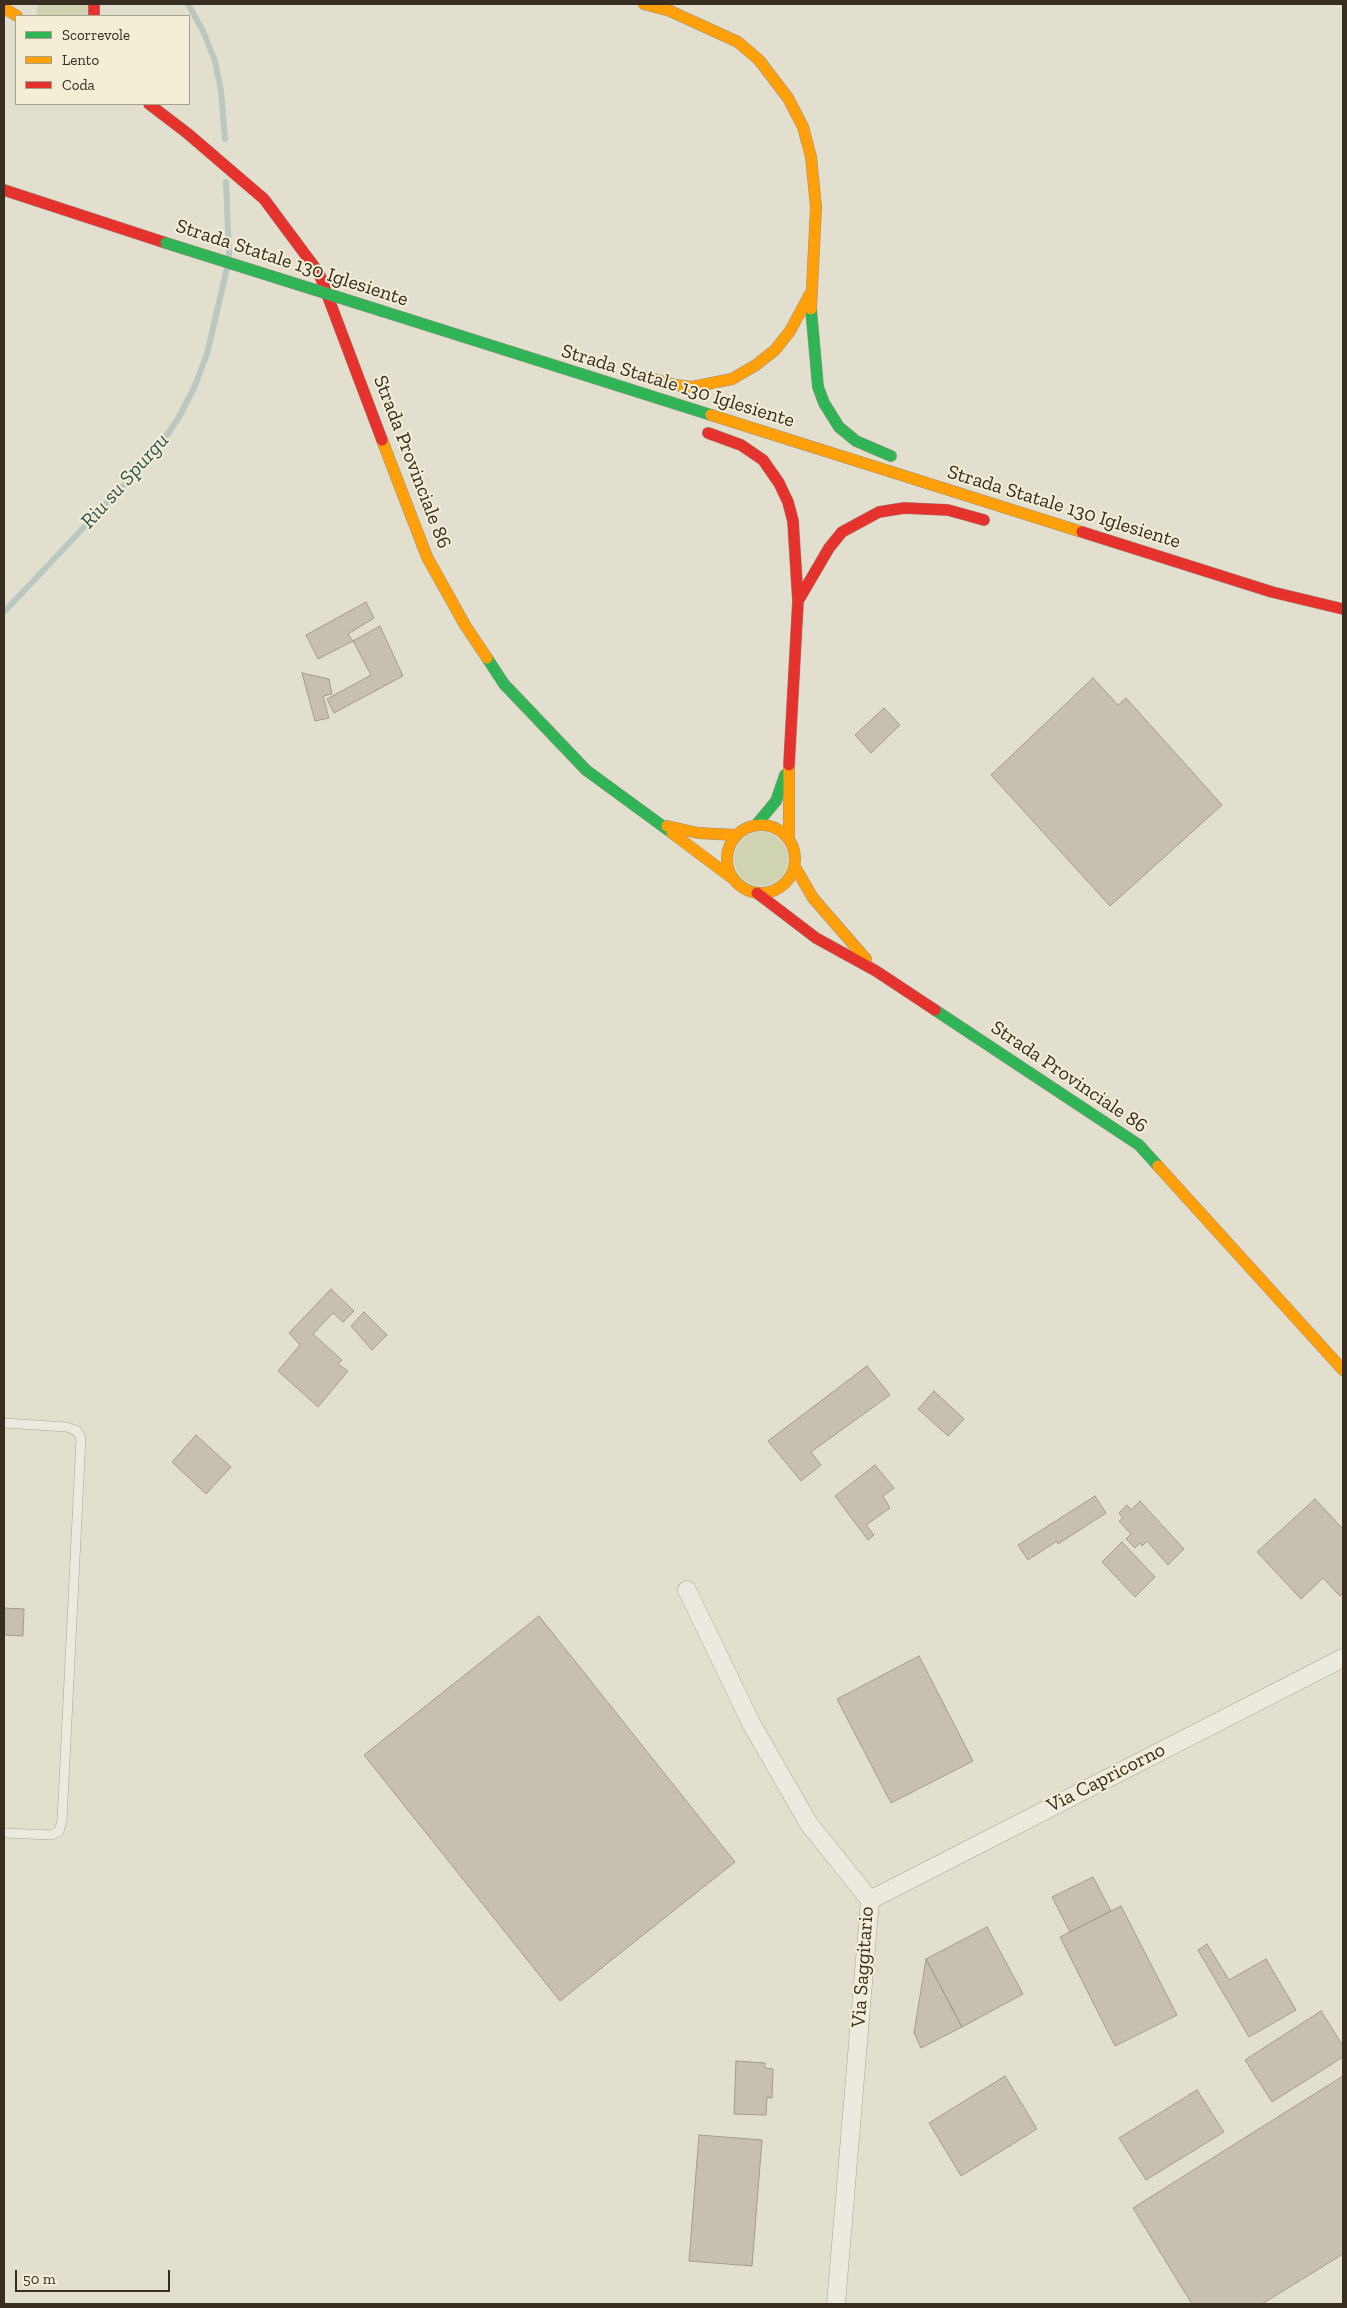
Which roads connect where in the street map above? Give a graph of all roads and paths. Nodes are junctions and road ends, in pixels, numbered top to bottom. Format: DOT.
graph roads {
  1 [pos="644,4"];
  2 [pos="4,8"];
  3 [pos="15,15"];
  4 [pos="150,105"];
  5 [pos="4,190"];
  6 [pos="811,293"];
  7 [pos="511,353"];
  8 [pos="568,358"];
  9 [pos="631,373"];
  10 [pos="562,381"];
  11 [pos="696,430"];
  12 [pos="907,461"];
  13 [pos="1064,514"];
  14 [pos="995,523"];
  15 [pos="1060,538"];
  16 [pos="1132,548"];
  17 [pos="798,601"];
  18 [pos="1343,608"];
  19 [pos="789,762"];
  20 [pos="658,824"];
  21 [pos="756,825"];
  22 [pos="736,835"];
  23 [pos="789,838"];
  24 [pos="795,867"];
  25 [pos="732,878"];
  26 [pos="757,893"];
  27 [pos="876,971"];
  28 [pos="1343,1370"];
  29 [pos="4,1423"];
  30 [pos="687,1590"];
  31 [pos="1343,1658"];
  32 [pos="4,1833"];
  33 [pos="870,1900"];
  34 [pos="836,2304"];
  1 -- 6 [label="main road"];
  2 -- 3 [label="main road"];
  4 -- 20 [label="main road, Strada Provinciale 86"];
  5 -- 7 [label="main road, Strada Statale 130 Iglesiente, bridge"];
  6 -- 9 [label="main road"];
  6 -- 12 [label="main road"];
  7 -- 8 [label="main road"];
  7 -- 10 [label="main road"];
  7 -- 16 [label="main road, Strada Statale 130 Iglesiente"];
  11 -- 17 [label="main road"];
  13 -- 16 [label="main road"];
  14 -- 17 [label="main road"];
  15 -- 16 [label="main road"];
  16 -- 18 [label="main road, Strada Statale 130 Iglesiente"];
  17 -- 19 [label="main road"];
  19 -- 21 [label="main road"];
  19 -- 23 [label="main road"];
  20 -- 22 [label="main road, Strada Provinciale 86"];
  20 -- 25 [label="main road, Strada Provinciale 86"];
  21 -- 22 [label="main road"];
  21 -- 23 [label="main road"];
  22 -- 25 [label="main road"];
  23 -- 24 [label="main road"];
  24 -- 26 [label="main road"];
  24 -- 27 [label="main road, Strada Provinciale 86"];
  25 -- 26 [label="main road"];
  26 -- 27 [label="main road, Strada Provinciale 86"];
  27 -- 28 [label="main road, Strada Provinciale 86"];
  29 -- 32 [label="lane"];
  30 -- 33 [label="street, Via Saggitario"];
  31 -- 33 [label="street, Via Capricorno"];
  33 -- 34 [label="street, Via Saggitario"];
}
